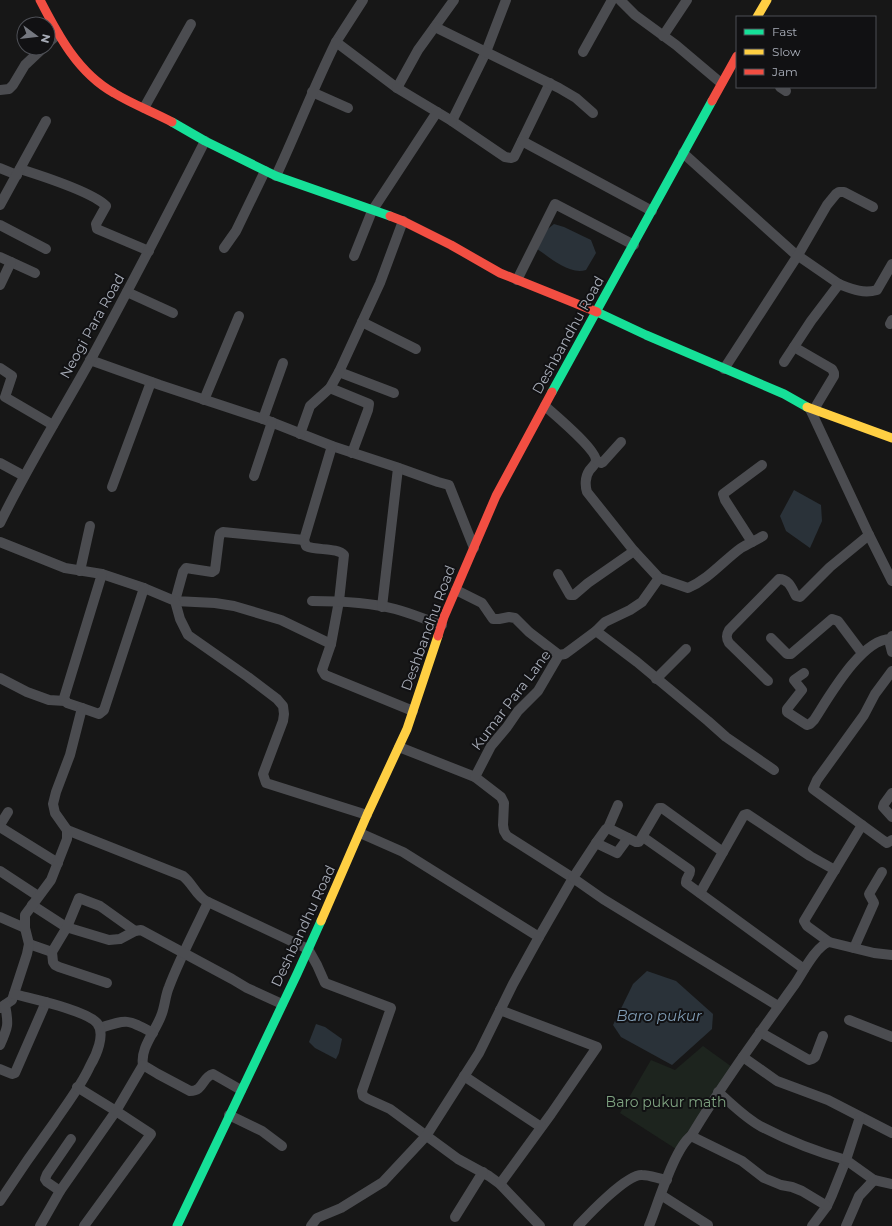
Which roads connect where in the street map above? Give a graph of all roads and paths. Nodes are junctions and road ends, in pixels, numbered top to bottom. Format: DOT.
graph roads {
  1 [pos="40,0"];
  2 [pos="363,0"];
  3 [pos="454,0"];
  4 [pos="506,0"];
  5 [pos="612,0"];
  6 [pos="620,0"];
  7 [pos="687,0"];
  8 [pos="767,0"];
  9 [pos="759,16"];
  10 [pos="191,24"];
  11 [pos="435,27"];
  12 [pos="58,34"];
  13 [pos="663,36"];
  14 [pos="336,42"];
  15 [pos="486,52"];
  16 [pos="583,52"];
  17 [pos="35,56"];
  18 [pos="736,59"];
  19 [pos="550,83"];
  20 [pos="721,83"];
  21 [pos="397,88"];
  22 [pos="0,90"];
  23 [pos="312,92"];
  24 [pos="144,108"];
  25 [pos="348,108"];
  26 [pos="437,112"];
  27 [pos="593,113"];
  28 [pos="452,121"];
  29 [pos="46,122"];
  30 [pos="205,141"];
  31 [pos="522,141"];
  32 [pos="683,153"];
  33 [pos="0,168"];
  34 [pos="265,171"];
  35 [pos="19,172"];
  36 [pos="276,176"];
  37 [pos="0,205"];
  38 [pos="873,207"];
  39 [pos="372,211"];
  40 [pos="652,212"];
  41 [pos="403,221"];
  42 [pos="0,225"];
  43 [pos="634,245"];
  44 [pos="224,248"];
  45 [pos="46,249"];
  46 [pos="149,251"];
  47 [pos="798,255"];
  48 [pos="354,256"];
  49 [pos="0,257"];
  50 [pos="11,262"];
  51 [pos="892,264"];
  52 [pos="35,273"];
  53 [pos="517,280"];
  54 [pos="839,284"];
  55 [pos="0,285"];
  56 [pos="127,292"];
  57 [pos="596,312"];
  58 [pos="173,313"];
  59 [pos="239,316"];
  60 [pos="362,322"];
  61 [pos="794,347"];
  62 [pos="416,349"];
  63 [pos="90,360"];
  64 [pos="784,362"];
  65 [pos="283,363"];
  66 [pos="0,368"];
  67 [pos="724,370"];
  68 [pos="339,372"];
  69 [pos="151,382"];
  70 [pos="330,388"];
  71 [pos="394,393"];
  72 [pos="204,400"];
  73 [pos="2,401"];
  74 [pos="545,406"];
  75 [pos="812,410"];
  76 [pos="267,421"];
  77 [pos="53,425"];
  78 [pos="300,434"];
  79 [pos="892,438"];
  80 [pos="621,442"];
  81 [pos="332,446"];
  82 [pos="352,453"];
  83 [pos="596,460"];
  84 [pos="0,463"];
  85 [pos="762,465"];
  86 [pos="398,468"];
  87 [pos="24,476"];
  88 [pos="254,476"];
  89 [pos="112,487"];
  90 [pos="0,523"];
  91 [pos="90,526"];
  92 [pos="869,535"];
  93 [pos="763,536"];
  94 [pos="304,540"];
  95 [pos="0,542"];
  96 [pos="752,542"];
  97 [pos="474,548"];
  98 [pos="634,551"];
  99 [pos="80,571"];
  100 [pos="102,574"];
  101 [pos="558,574"];
  102 [pos="659,578"];
  103 [pos="892,581"];
  104 [pos="144,588"];
  105 [pos="456,590"];
  106 [pos="175,600"];
  107 [pos="312,601"];
  108 [pos="339,601"];
  109 [pos="382,607"];
  110 [pos="442,625"];
  111 [pos="596,631"];
  112 [pos="771,638"];
  113 [pos="891,638"];
  114 [pos="331,644"];
  115 [pos="686,649"];
  116 [pos="892,652"];
  117 [pos="862,653"];
  118 [pos="559,655"];
  119 [pos="804,672"];
  120 [pos="892,672"];
  121 [pos="0,678"];
  122 [pos="656,678"];
  123 [pos="768,681"];
  124 [pos="65,701"];
  125 [pos="82,708"];
  126 [pos="413,711"];
  127 [pos="399,747"];
  128 [pos="774,770"];
  129 [pos="475,777"];
  130 [pos="892,793"];
  131 [pos="618,805"];
  132 [pos="8,812"];
  133 [pos="367,815"];
  134 [pos="892,817"];
  135 [pos="862,825"];
  136 [pos="0,826"];
  137 [pos="608,828"];
  138 [pos="67,830"];
  139 [pos="360,833"];
  140 [pos="643,837"];
  141 [pos="628,838"];
  142 [pos="892,840"];
  143 [pos="596,843"];
  144 [pos="723,852"];
  145 [pos="58,863"];
  146 [pos="835,870"];
  147 [pos="0,871"];
  148 [pos="882,872"];
  149 [pos="573,878"];
  150 [pos="700,893"];
  151 [pos="38,896"];
  152 [pos="208,902"];
  153 [pos="32,905"];
  154 [pos="0,917"];
  155 [pos="68,927"];
  156 [pos="25,928"];
  157 [pos="135,931"];
  158 [pos="539,937"];
  159 [pos="829,942"];
  160 [pos="29,944"];
  161 [pos="854,948"];
  162 [pos="308,949"];
  163 [pos="52,952"];
  164 [pos="184,953"];
  165 [pos="892,955"];
  166 [pos="804,968"];
  167 [pos="107,983"];
  168 [pos="14,994"];
  169 [pos="46,1002"];
  170 [pos="282,1004"];
  171 [pos="3,1006"];
  172 [pos="778,1006"];
  173 [pos="500,1010"];
  174 [pos="849,1020"];
  175 [pos="100,1028"];
  176 [pos="760,1032"];
  177 [pos="152,1033"];
  178 [pos="823,1036"];
  179 [pos="892,1037"];
  180 [pos="0,1045"];
  181 [pos="743,1057"];
  182 [pos="143,1065"];
  183 [pos="0,1069"];
  184 [pos="464,1076"];
  185 [pos="77,1087"];
  186 [pos="241,1090"];
  187 [pos="718,1092"];
  188 [pos="116,1112"];
  189 [pos="229,1115"];
  190 [pos="860,1116"];
  191 [pos="541,1127"];
  192 [pos="892,1133"];
  193 [pos="426,1136"];
  194 [pos="691,1136"];
  195 [pos="71,1139"];
  196 [pos="282,1146"];
  197 [pos="846,1160"];
  198 [pos="483,1172"];
  199 [pos="667,1180"];
  200 [pos="874,1180"];
  201 [pos="500,1184"];
  202 [pos="892,1184"];
  203 [pos="60,1191"];
  204 [pos="661,1195"];
  205 [pos="0,1201"];
  206 [pos="827,1206"];
  207 [pos="455,1217"];
  208 [pos="708,1224"];
  209 [pos="536,1225"];
  210 [pos="40,1226"];
  211 [pos="84,1226"];
  212 [pos="177,1226"];
  213 [pos="311,1226"];
  214 [pos="578,1226"];
  215 [pos="649,1226"];
  216 [pos="812,1226"];
  217 [pos="846,1226"];
  1 -- 12 [label="street"];
  2 -- 14 [label="street"];
  3 -- 11 [label="street"];
  4 -- 15 [label="street"];
  5 -- 16 [label="street"];
  6 -- 13 [label="street"];
  7 -- 13 [label="street"];
  8 -- 9 [label="street"];
  10 -- 24 [label="street"];
  11 -- 15 [label="street"];
  11 -- 21 [label="street"];
  12 -- 24 [label="street"];
  13 -- 20 [label="street"];
  14 -- 21 [label="street"];
  14 -- 23 [label="street"];
  15 -- 19 [label="street"];
  15 -- 28 [label="street"];
  17 -- 22 [label="street"];
  18 -- 20 [label="street, Deshbandhu Road"];
  19 -- 27 [label="street"];
  19 -- 31 [label="street"];
  20 -- 32 [label="street, Deshbandhu Road"];
  21 -- 26 [label="street"];
  23 -- 25 [label="street"];
  23 -- 36 [label="street"];
  24 -- 30 [label="street"];
  26 -- 28 [label="street"];
  26 -- 39 [label="street"];
  28 -- 31 [label="street"];
  29 -- 35 [label="street"];
  30 -- 34 [label="street"];
  30 -- 46 [label="street, Neogi Para Road"];
  31 -- 40 [label="street"];
  32 -- 40 [label="street, Deshbandhu Road"];
  32 -- 47 [label="street"];
  33 -- 35 [label="street"];
  34 -- 36 [label="street"];
  34 -- 44 [label="street"];
  35 -- 37 [label="street"];
  35 -- 46 [label="street"];
  36 -- 39 [label="street"];
  38 -- 47 [label="street"];
  39 -- 41 [label="street"];
  39 -- 48 [label="street"];
  40 -- 43 [label="street, Deshbandhu Road"];
  41 -- 53 [label="street"];
  41 -- 60 [label="street"];
  42 -- 45 [label="street"];
  43 -- 53 [label="street"];
  43 -- 57 [label="street, Deshbandhu Road"];
  46 -- 56 [label="street, Neogi Para Road"];
  47 -- 54 [label="street"];
  47 -- 67 [label="street"];
  49 -- 50 [label="street"];
  50 -- 52 [label="street"];
  50 -- 55 [label="street"];
  51 -- 54 [label="street"];
  53 -- 57 [label="street"];
  54 -- 61 [label="street"];
  56 -- 58 [label="street"];
  56 -- 63 [label="street, Neogi Para Road"];
  57 -- 67 [label="street"];
  57 -- 74 [label="street, Deshbandhu Road"];
  59 -- 72 [label="street"];
  60 -- 62 [label="street"];
  60 -- 68 [label="street"];
  61 -- 64 [label="street"];
  61 -- 75 [label="street"];
  63 -- 69 [label="street"];
  63 -- 77 [label="street, Neogi Para Road"];
  65 -- 76 [label="street"];
  66 -- 73 [label="street"];
  67 -- 75 [label="street"];
  68 -- 70 [label="street"];
  68 -- 71 [label="street"];
  69 -- 72 [label="street"];
  69 -- 89 [label="street"];
  70 -- 78 [label="street"];
  70 -- 82 [label="street"];
  72 -- 76 [label="street"];
  73 -- 77 [label="street"];
  74 -- 83 [label="street"];
  74 -- 97 [label="street, Deshbandhu Road"];
  75 -- 79 [label="street"];
  75 -- 92 [label="street"];
  76 -- 78 [label="street"];
  76 -- 88 [label="street"];
  77 -- 87 [label="street, Neogi Para Road"];
  78 -- 81 [label="street"];
  80 -- 83 [label="street"];
  81 -- 82 [label="street"];
  81 -- 94 [label="street"];
  82 -- 86 [label="street"];
  83 -- 98 [label="street"];
  84 -- 87 [label="street"];
  85 -- 96 [label="street"];
  86 -- 97 [label="street"];
  86 -- 109 [label="street"];
  87 -- 90 [label="street, Neogi Para Road"];
  91 -- 99 [label="street"];
  92 -- 103 [label="street"];
  92 -- 123 [label="street"];
  93 -- 96 [label="street"];
  94 -- 106 [label="street"];
  94 -- 108 [label="street"];
  95 -- 99 [label="street"];
  96 -- 102 [label="street"];
  97 -- 105 [label="street, Deshbandhu Road"];
  98 -- 101 [label="street"];
  98 -- 102 [label="street"];
  99 -- 100 [label="street"];
  100 -- 104 [label="street"];
  100 -- 124 [label="street"];
  102 -- 111 [label="street, Kumar Para Lane"];
  104 -- 106 [label="street"];
  104 -- 125 [label="street"];
  105 -- 110 [label="street, Deshbandhu Road"];
  105 -- 118 [label="street"];
  106 -- 114 [label="street"];
  106 -- 133 [label="street"];
  107 -- 108 [label="street"];
  108 -- 109 [label="street"];
  108 -- 114 [label="street"];
  109 -- 110 [label="street"];
  110 -- 126 [label="street, Deshbandhu Road"];
  111 -- 118 [label="street, Kumar Para Lane"];
  111 -- 122 [label="street"];
  112 -- 117 [label="street"];
  113 -- 116 [label="street"];
  113 -- 117 [label="street"];
  114 -- 126 [label="street"];
  115 -- 122 [label="street"];
  117 -- 119 [label="street"];
  118 -- 129 [label="street, Kumar Para Lane"];
  120 -- 135 [label="street"];
  121 -- 124 [label="street"];
  122 -- 128 [label="street"];
  124 -- 125 [label="street"];
  125 -- 138 [label="street"];
  126 -- 127 [label="street, Deshbandhu Road"];
  127 -- 129 [label="street"];
  127 -- 133 [label="street, Deshbandhu Road"];
  129 -- 149 [label="street"];
  130 -- 134 [label="street"];
  131 -- 137 [label="street"];
  132 -- 136 [label="street"];
  133 -- 139 [label="street, Deshbandhu Road"];
  135 -- 142 [label="street"];
  135 -- 146 [label="street"];
  136 -- 145 [label="street"];
  137 -- 141 [label="street"];
  137 -- 143 [label="street"];
  138 -- 145 [label="street"];
  138 -- 152 [label="street"];
  139 -- 158 [label="street"];
  139 -- 162 [label="street, Deshbandhu Road"];
  140 -- 141 [label="street"];
  140 -- 144 [label="street"];
  140 -- 150 [label="street"];
  141 -- 143 [label="street"];
  143 -- 149 [label="street"];
  144 -- 146 [label="street"];
  144 -- 150 [label="street"];
  145 -- 151 [label="street"];
  146 -- 159 [label="street"];
  147 -- 151 [label="street"];
  148 -- 161 [label="street"];
  149 -- 158 [label="street"];
  149 -- 172 [label="street"];
  150 -- 166 [label="street"];
  151 -- 153 [label="street"];
  152 -- 162 [label="street"];
  152 -- 164 [label="street"];
  153 -- 155 [label="street"];
  153 -- 156 [label="street"];
  154 -- 156 [label="street"];
  155 -- 157 [label="street"];
  155 -- 157 [label="street"];
  155 -- 163 [label="street"];
  156 -- 160 [label="street"];
  157 -- 164 [label="street"];
  158 -- 173 [label="street"];
  159 -- 161 [label="street"];
  159 -- 166 [label="street"];
  160 -- 163 [label="street"];
  160 -- 168 [label="street"];
  161 -- 165 [label="street"];
  162 -- 170 [label="street, Deshbandhu Road"];
  162 -- 193 [label="street"];
  163 -- 167 [label="street"];
  164 -- 170 [label="street"];
  164 -- 177 [label="street"];
  166 -- 172 [label="street"];
  168 -- 169 [label="street"];
  168 -- 171 [label="street"];
  169 -- 175 [label="street"];
  169 -- 183 [label="street"];
  170 -- 186 [label="street, Deshbandhu Road"];
  171 -- 180 [label="street"];
  172 -- 176 [label="street"];
  173 -- 184 [label="street"];
  173 -- 191 [label="street"];
  174 -- 179 [label="street"];
  175 -- 177 [label="street"];
  175 -- 185 [label="street"];
  176 -- 178 [label="street"];
  176 -- 181 [label="street"];
  177 -- 182 [label="street"];
  181 -- 187 [label="street"];
  181 -- 190 [label="street"];
  182 -- 186 [label="street"];
  182 -- 188 [label="street"];
  184 -- 191 [label="street"];
  184 -- 193 [label="street"];
  185 -- 188 [label="street"];
  185 -- 205 [label="street"];
  186 -- 189 [label="street, Deshbandhu Road"];
  187 -- 194 [label="street"];
  187 -- 197 [label="street"];
  188 -- 203 [label="street"];
  188 -- 211 [label="street"];
  189 -- 196 [label="street"];
  189 -- 212 [label="street, Deshbandhu Road"];
  190 -- 192 [label="street"];
  190 -- 197 [label="street"];
  191 -- 201 [label="street"];
  193 -- 198 [label="street"];
  193 -- 213 [label="street"];
  194 -- 199 [label="street"];
  194 -- 206 [label="street"];
  195 -- 203 [label="street"];
  197 -- 200 [label="street"];
  197 -- 206 [label="street"];
  198 -- 201 [label="street"];
  198 -- 207 [label="street"];
  199 -- 204 [label="street"];
  199 -- 214 [label="street"];
  200 -- 202 [label="street"];
  200 -- 217 [label="street"];
  201 -- 209 [label="street"];
  203 -- 210 [label="street"];
  204 -- 208 [label="street"];
  204 -- 215 [label="street"];
  206 -- 216 [label="street"];
}
